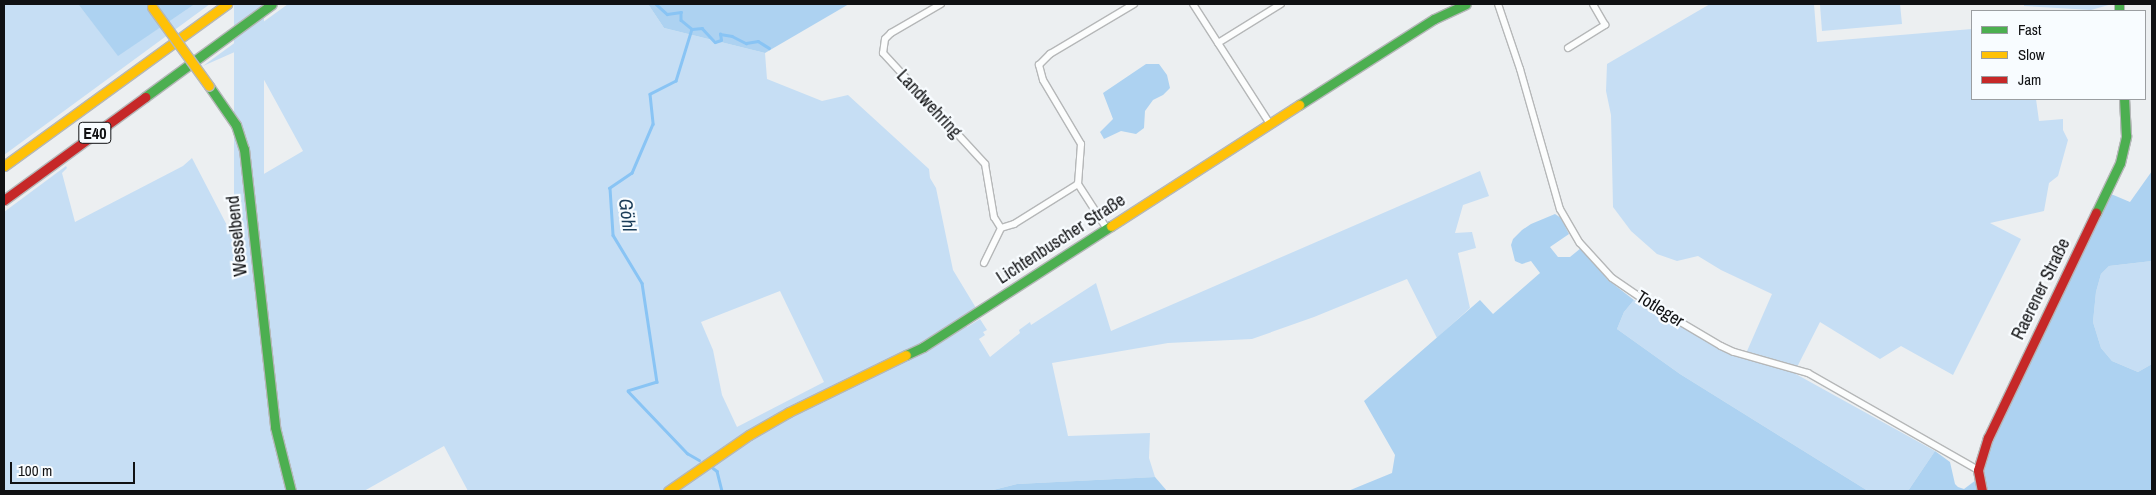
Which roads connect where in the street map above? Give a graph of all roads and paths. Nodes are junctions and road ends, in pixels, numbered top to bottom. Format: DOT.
graph roads {
  1 [pos="227,4"];
  2 [pos="272,4"];
  3 [pos="941,4"];
  4 [pos="1134,4"];
  5 [pos="1193,4"];
  6 [pos="1280,4"];
  7 [pos="1466,4"];
  8 [pos="1498,4"];
  9 [pos="1593,4"];
  10 [pos="151,6"];
  11 [pos="1218,43"];
  12 [pos="1568,48"];
  13 [pos="2124,100"];
  14 [pos="1270,124"];
  15 [pos="4,166"];
  16 [pos="1078,184"];
  17 [pos="4,200"];
  18 [pos="1001,228"];
  19 [pos="1107,229"];
  20 [pos="984,263"];
  21 [pos="1978,470"];
  22 [pos="291,491"];
  23 [pos="668,491"];
  24 [pos="1982,491"];
  1 -- 15 [label="main road, E40"];
  2 -- 17 [label="main road, E40"];
  3 -- 18 [label="street, Landwehring"];
  4 -- 16 [label="street"];
  5 -- 11 [label="street"];
  6 -- 11 [label="street"];
  7 -- 14 [label="main road, Lichtenbuscher Straße"];
  8 -- 21 [label="street, Totleger"];
  9 -- 12 [label="street"];
  10 -- 22 [label="main road, Wesselbend, bridge"];
  11 -- 14 [label="street"];
  13 -- 21 [label="main road, Raerener Straße"];
  14 -- 19 [label="main road, Lichtenbuscher Straße"];
  16 -- 18 [label="street"];
  16 -- 19 [label="street"];
  18 -- 20 [label="street"];
  19 -- 23 [label="main road, Lichtenbuscher Straße"];
  21 -- 24 [label="main road, Raerener Straße"];
}
